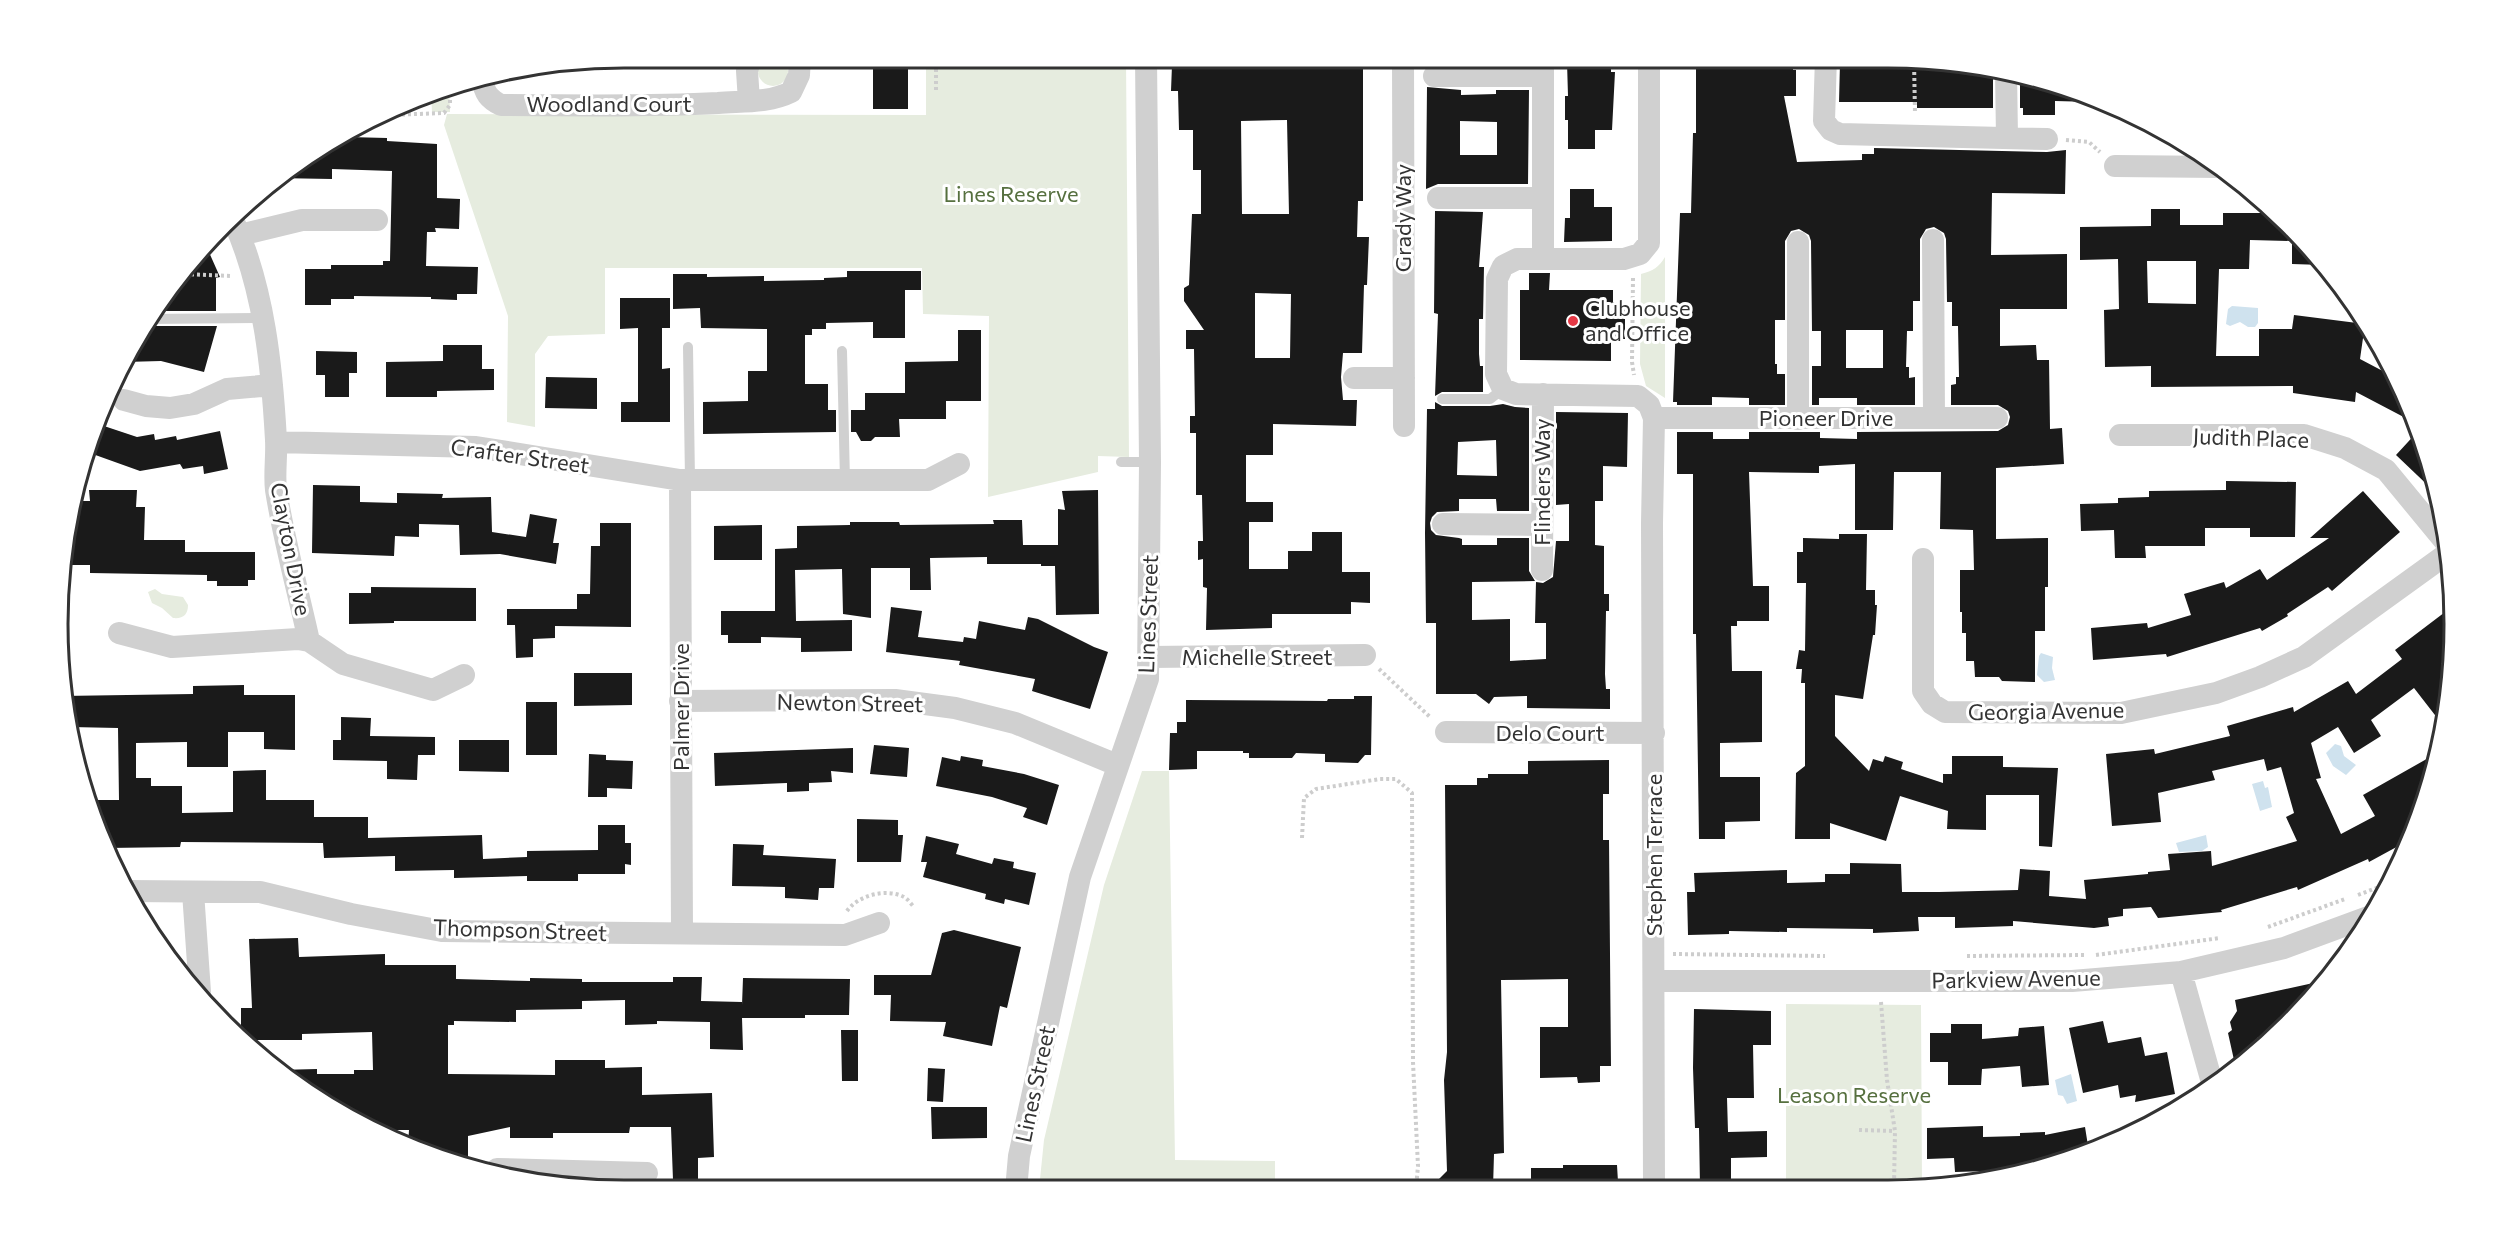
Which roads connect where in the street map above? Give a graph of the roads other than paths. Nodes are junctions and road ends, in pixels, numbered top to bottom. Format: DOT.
graph roads {
  1 [pos="748,68"];
  2 [pos="800,68"];
  3 [pos="1146,68"];
  4 [pos="1403,68"];
  5 [pos="1521,68"];
  6 [pos="1543,68"];
  7 [pos="1649,68"];
  8 [pos="1826,68"];
  9 [pos="1434,76"];
  10 [pos="2006,80"];
  11 [pos="484,85"];
  12 [pos="749,101"];
  13 [pos="2007,138"];
  14 [pos="2047,139"];
  15 [pos="2115,166"];
  16 [pos="2205,167"];
  17 [pos="1438,198"];
  18 [pos="1542,198"];
  19 [pos="376,220"];
  20 [pos="237,228"];
  21 [pos="1933,240"];
  22 [pos="1798,242"];
  23 [pos="1543,258"];
  24 [pos="262,318"];
  25 [pos="159,319"];
  26 [pos="688,347"];
  27 [pos="842,351"];
  28 [pos="1354,378"];
  29 [pos="1404,378"];
  30 [pos="272,385"];
  31 [pos="1503,388"];
  32 [pos="1543,394"];
  33 [pos="1442,399"];
  34 [pos="124,400"];
  35 [pos="1934,417"];
  36 [pos="1654,418"];
  37 [pos="1997,418"];
  38 [pos="1798,419"];
  39 [pos="1404,426"];
  40 [pos="2120,435"];
  41 [pos="276,442"];
  42 [pos="1121,462"];
  43 [pos="1150,462"];
  44 [pos="959,464"];
  45 [pos="685,480"];
  46 [pos="845,481"];
  47 [pos="1443,524"];
  48 [pos="1542,525"];
  49 [pos="2437,532"];
  50 [pos="2441,558"];
  51 [pos="1923,559"];
  52 [pos="1542,570"];
  53 [pos="119,633"];
  54 [pos="309,641"];
  55 [pos="1365,656"];
  56 [pos="1149,657"];
  57 [pos="464,675"];
  58 [pos="680,702"];
  59 [pos="1446,732"];
  60 [pos="1654,733"];
  61 [pos="1117,765"];
  62 [pos="136,891"];
  63 [pos="192,892"];
  64 [pos="2359,920"];
  65 [pos="879,923"];
  66 [pos="682,933"];
  67 [pos="2181,972"];
  68 [pos="1654,981"];
  69 [pos="199,983"];
  70 [pos="2211,1077"];
  71 [pos="531,1173"];
  72 [pos="647,1173"];
  73 [pos="590,1179"];
  74 [pos="603,1179"];
  75 [pos="1017,1180"];
  76 [pos="1654,1180"];
  1 -- 12 [label="street"];
  2 -- 12 [label="street, Woodland Court"];
  3 -- 43 [label="street, Lines Street"];
  4 -- 29 [label="street, Grady Way"];
  5 -- 9 [label="street"];
  6 -- 18 [label="street"];
  7 -- 23 [label="street"];
  8 -- 13 [label="street"];
  10 -- 13 [label="street"];
  11 -- 12 [label="street, Woodland Court"];
  13 -- 14 [label="street"];
  15 -- 16 [label="street"];
  17 -- 18 [label="street"];
  18 -- 23 [label="street"];
  19 -- 20 [label="street, Clayton Drive"];
  20 -- 24 [label="street, Clayton Drive"];
  21 -- 35 [label="street"];
  22 -- 38 [label="street"];
  23 -- 31 [label="street"];
  24 -- 25 [label="lane"];
  24 -- 30 [label="street, Clayton Drive"];
  26 -- 45 [label="lane"];
  27 -- 46 [label="lane"];
  28 -- 29 [label="street"];
  29 -- 39 [label="street, Grady Way"];
  30 -- 34 [label="street"];
  30 -- 41 [label="street, Clayton Drive"];
  31 -- 32 [label="street"];
  31 -- 33 [label="lane"];
  32 -- 36 [label="street"];
  32 -- 48 [label="street, Flinders Way"];
  35 -- 37 [label="street, Pioneer Drive"];
  35 -- 38 [label="street, Pioneer Drive"];
  36 -- 38 [label="street, Pioneer Drive"];
  36 -- 60 [label="street, Stephen Terrace"];
  40 -- 49 [label="street, Judith Place"];
  41 -- 45 [label="street, Crafter Street"];
  41 -- 54 [label="street, Clayton Drive"];
  42 -- 43 [label="lane"];
  43 -- 56 [label="street, Lines Street"];
  44 -- 46 [label="street, Crafter Street"];
  45 -- 46 [label="street, Crafter Street"];
  45 -- 58 [label="street, Palmer Drive"];
  47 -- 48 [label="street"];
  48 -- 52 [label="street, Flinders Way"];
  50 -- 51 [label="street, Georgia Avenue"];
  53 -- 54 [label="street, Clayton Drive"];
  54 -- 57 [label="street, Clayton Drive"];
  55 -- 56 [label="street, Michelle Street"];
  56 -- 61 [label="street, Lines Street"];
  58 -- 61 [label="street, Newton Street"];
  58 -- 66 [label="street, Palmer Drive"];
  59 -- 60 [label="street, Delo Court"];
  60 -- 68 [label="street, Stephen Terrace"];
  61 -- 75 [label="street, Lines Street"];
  62 -- 63 [label="street, Thompson Street"];
  63 -- 66 [label="street, Thompson Street"];
  63 -- 69 [label="street"];
  64 -- 67 [label="street, Parkview Avenue"];
  65 -- 66 [label="street, Thompson Street"];
  67 -- 68 [label="street, Parkview Avenue"];
  67 -- 70 [label="street"];
  68 -- 76 [label="street, Stephen Terrace"];
  71 -- 73 [label="street"];
  72 -- 74 [label="street"];
}
